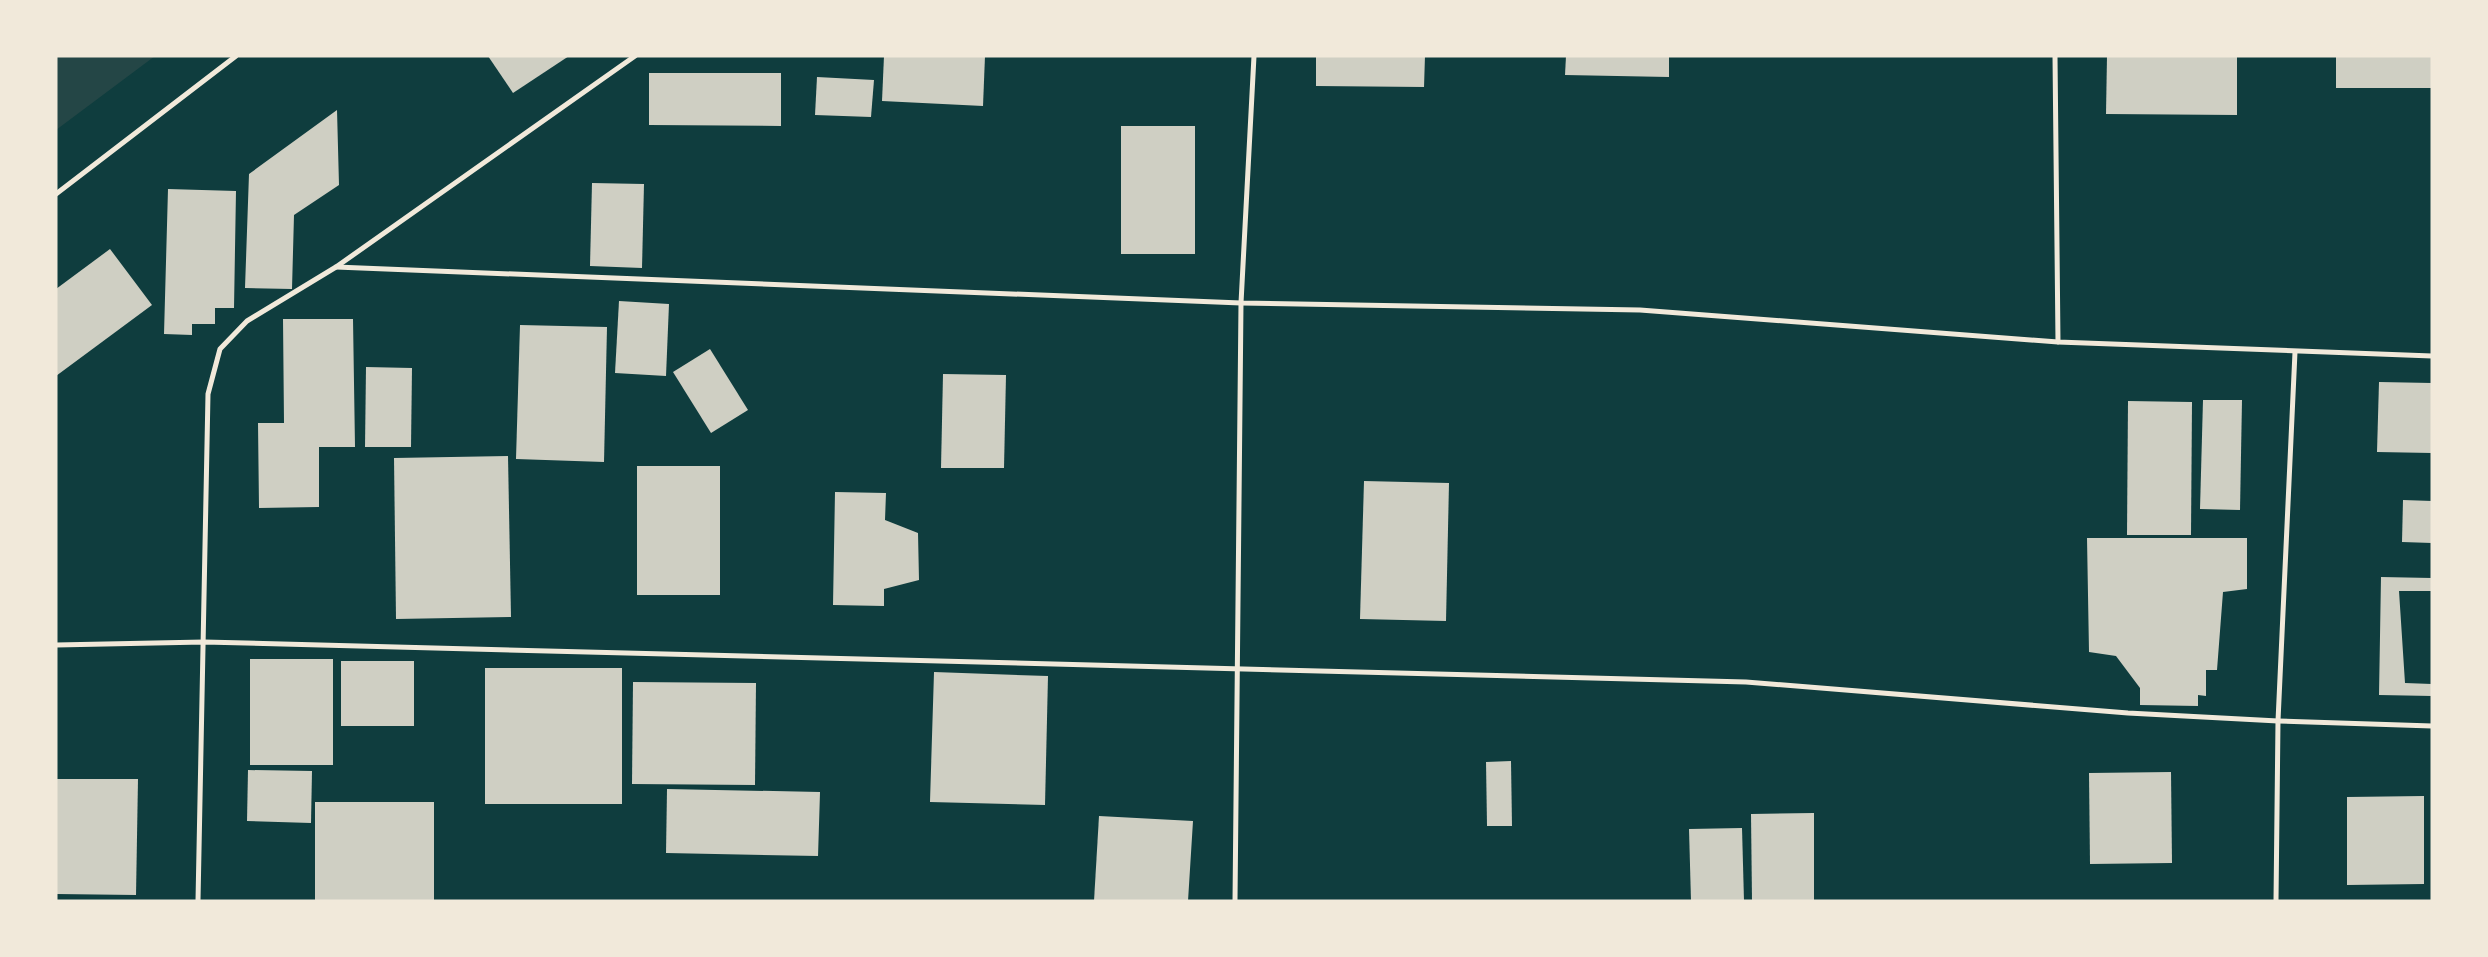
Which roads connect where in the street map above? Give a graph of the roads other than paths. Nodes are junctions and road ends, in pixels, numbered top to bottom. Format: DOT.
graph roads {
  1 [pos="236,56"];
  2 [pos="635,56"];
  3 [pos="1254,56"];
  4 [pos="2055,56"];
  5 [pos="56,194"];
  6 [pos="336,267"];
  7 [pos="1241,303"];
  8 [pos="2058,342"];
  9 [pos="2295,352"];
  10 [pos="2432,356"];
  11 [pos="204,642"];
  12 [pos="56,644"];
  13 [pos="1237,670"];
  14 [pos="2278,721"];
  15 [pos="2432,726"];
  16 [pos="198,901"];
  17 [pos="1235,901"];
  18 [pos="2276,901"];
  1 -- 5 [label="street"];
  2 -- 6 [label="street"];
  3 -- 7 [label="street"];
  4 -- 8 [label="street"];
  6 -- 7 [label="street"];
  6 -- 11 [label="street"];
  7 -- 8 [label="street"];
  7 -- 13 [label="street"];
  8 -- 9 [label="street"];
  9 -- 10 [label="street"];
  9 -- 14 [label="street"];
  11 -- 12 [label="street"];
  11 -- 13 [label="street"];
  11 -- 16 [label="street"];
  13 -- 14 [label="street"];
  13 -- 17 [label="street"];
  14 -- 15 [label="street"];
  14 -- 18 [label="street"];
}
